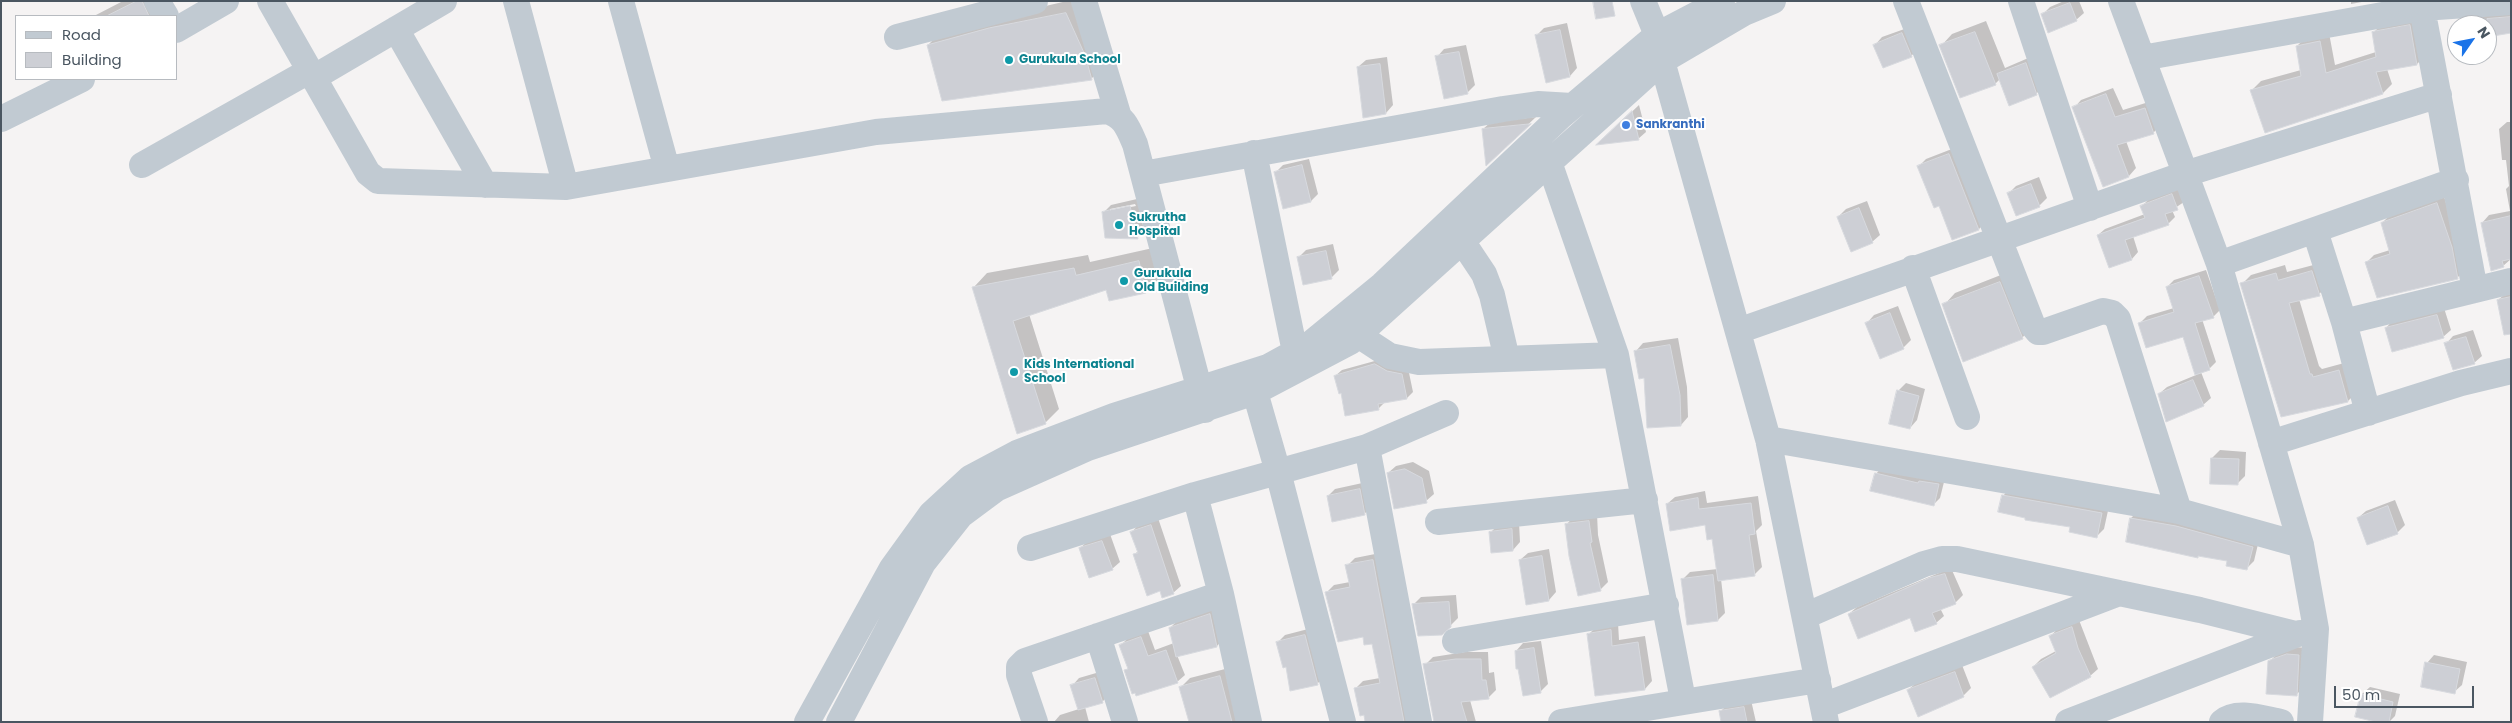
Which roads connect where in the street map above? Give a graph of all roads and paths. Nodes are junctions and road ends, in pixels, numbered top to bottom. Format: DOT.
graph roads {
  1 [pos="157,1"];
  2 [pos="226,1"];
  3 [pos="270,1"];
  4 [pos="444,1"];
  5 [pos="516,1"];
  6 [pos="621,1"];
  7 [pos="1035,1"];
  8 [pos="1084,1"];
  9 [pos="1643,1"];
  10 [pos="1722,1"];
  11 [pos="1773,1"];
  12 [pos="1906,1"];
  13 [pos="2021,1"];
  14 [pos="2121,1"];
  15 [pos="2511,2"];
  16 [pos="2422,8"];
  17 [pos="165,15"];
  18 [pos="178,29"];
  19 [pos="396,29"];
  20 [pos="1657,36"];
  21 [pos="897,37"];
  22 [pos="2142,58"];
  23 [pos="1662,61"];
  24 [pos="311,74"];
  25 [pos="80,80"];
  26 [pos="2439,95"];
  27 [pos="1572,106"];
  28 [pos="1118,114"];
  29 [pos="1,119"];
  30 [pos="1254,153"];
  31 [pos="1549,162"];
  32 [pos="142,165"];
  33 [pos="667,169"];
  34 [pos="1143,174"];
  35 [pos="2185,174"];
  36 [pos="2456,180"];
  37 [pos="485,185"];
  38 [pos="566,187"];
  39 [pos="2090,208"];
  40 [pos="2315,231"];
  41 [pos="1998,238"];
  42 [pos="1462,241"];
  43 [pos="2219,264"];
  44 [pos="1913,268"];
  45 [pos="2511,281"];
  46 [pos="2476,290"];
  47 [pos="2344,322"];
  48 [pos="1738,331"];
  49 [pos="1358,334"];
  50 [pos="1296,352"];
  51 [pos="1616,355"];
  52 [pos="1507,359"];
  53 [pos="2511,371"];
  54 [pos="1255,392"];
  55 [pos="1203,400"];
  56 [pos="2368,412"];
  57 [pos="1446,413"];
  58 [pos="1967,417"];
  59 [pos="1768,439"];
  60 [pos="2272,443"];
  61 [pos="1367,447"];
  62 [pos="1278,472"];
  63 [pos="1195,495"];
  64 [pos="1645,500"];
  65 [pos="2179,511"];
  66 [pos="1438,522"];
  67 [pos="2302,545"];
  68 [pos="1030,548"];
  69 [pos="2119,593"];
  70 [pos="1221,594"];
  71 [pos="1666,605"];
  72 [pos="1805,616"];
  73 [pos="2306,631"];
  74 [pos="1098,636"];
  75 [pos="1455,641"];
  76 [pos="1818,680"];
  77 [pos="1683,700"];
  78 [pos="1825,714"];
  79 [pos="807,722"];
  80 [pos="839,722"];
  81 [pos="1035,722"];
  82 [pos="1125,722"];
  83 [pos="1249,722"];
  84 [pos="1343,722"];
  85 [pos="1419,722"];
  86 [pos="1561,722"];
  87 [pos="2068,722"];
  88 [pos="2222,722"];
  89 [pos="2281,722"];
  90 [pos="2310,722"];
  1 -- 17 [label="street"];
  2 -- 18 [label="street"];
  3 -- 24 [label="street"];
  4 -- 19 [label="street"];
  5 -- 38 [label="street"];
  6 -- 33 [label="street"];
  7 -- 21 [label="street"];
  8 -- 28 [label="street"];
  9 -- 20 [label="street"];
  10 -- 20 [label="street"];
  11 -- 23 [label="street"];
  12 -- 41 [label="street"];
  13 -- 39 [label="street"];
  14 -- 22 [label="street"];
  15 -- 16 [label="street"];
  16 -- 22 [label="street"];
  16 -- 26 [label="street"];
  19 -- 24 [label="street"];
  19 -- 37 [label="street"];
  20 -- 23 [label="street"];
  20 -- 27 [label="street"];
  22 -- 35 [label="street"];
  23 -- 31 [label="street"];
  23 -- 48 [label="street"];
  24 -- 32 [label="street"];
  24 -- 37 [label="street"];
  25 -- 29 [label="street"];
  26 -- 35 [label="street"];
  26 -- 36 [label="street"];
  27 -- 30 [label="street"];
  27 -- 50 [label="street"];
  28 -- 33 [label="street"];
  28 -- 34 [label="street"];
  30 -- 34 [label="street"];
  30 -- 50 [label="street"];
  31 -- 42 [label="street"];
  31 -- 51 [label="street"];
  33 -- 38 [label="street"];
  34 -- 55 [label="street"];
  35 -- 39 [label="street"];
  35 -- 43 [label="street"];
  36 -- 40 [label="street"];
  36 -- 46 [label="street"];
  37 -- 38 [label="street"];
  39 -- 41 [label="street"];
  40 -- 43 [label="street"];
  40 -- 47 [label="street"];
  41 -- 44 [label="street"];
  41 -- 65 [label="street"];
  42 -- 49 [label="street"];
  42 -- 52 [label="street"];
  43 -- 60 [label="street"];
  44 -- 48 [label="street"];
  44 -- 58 [label="street"];
  45 -- 46 [label="street"];
  46 -- 47 [label="street"];
  47 -- 56 [label="street"];
  48 -- 59 [label="street"];
  49 -- 52 [label="street"];
  49 -- 54 [label="street"];
  50 -- 55 [label="street"];
  51 -- 52 [label="street"];
  51 -- 64 [label="street"];
  53 -- 56 [label="street"];
  54 -- 55 [label="street"];
  54 -- 62 [label="street"];
  55 -- 79 [label="street"];
  55 -- 80 [label="street"];
  56 -- 60 [label="street"];
  57 -- 61 [label="street"];
  59 -- 65 [label="street"];
  59 -- 72 [label="street"];
  60 -- 67 [label="street"];
  61 -- 62 [label="street"];
  61 -- 85 [label="street"];
  62 -- 63 [label="street"];
  62 -- 84 [label="street"];
  63 -- 68 [label="street"];
  63 -- 70 [label="street"];
  64 -- 66 [label="street"];
  64 -- 71 [label="street"];
  65 -- 67 [label="street"];
  67 -- 73 [label="street"];
  69 -- 72 [label="street"];
  69 -- 73 [label="street"];
  69 -- 78 [label="street"];
  70 -- 74 [label="street"];
  70 -- 83 [label="street"];
  71 -- 75 [label="street"];
  71 -- 77 [label="street"];
  72 -- 76 [label="street"];
  73 -- 87 [label="street"];
  73 -- 90 [label="street"];
  74 -- 81 [label="street"];
  74 -- 82 [label="street"];
  76 -- 77 [label="street"];
  76 -- 78 [label="street"];
  77 -- 86 [label="street"];
  88 -- 89 [label="street"];
}
